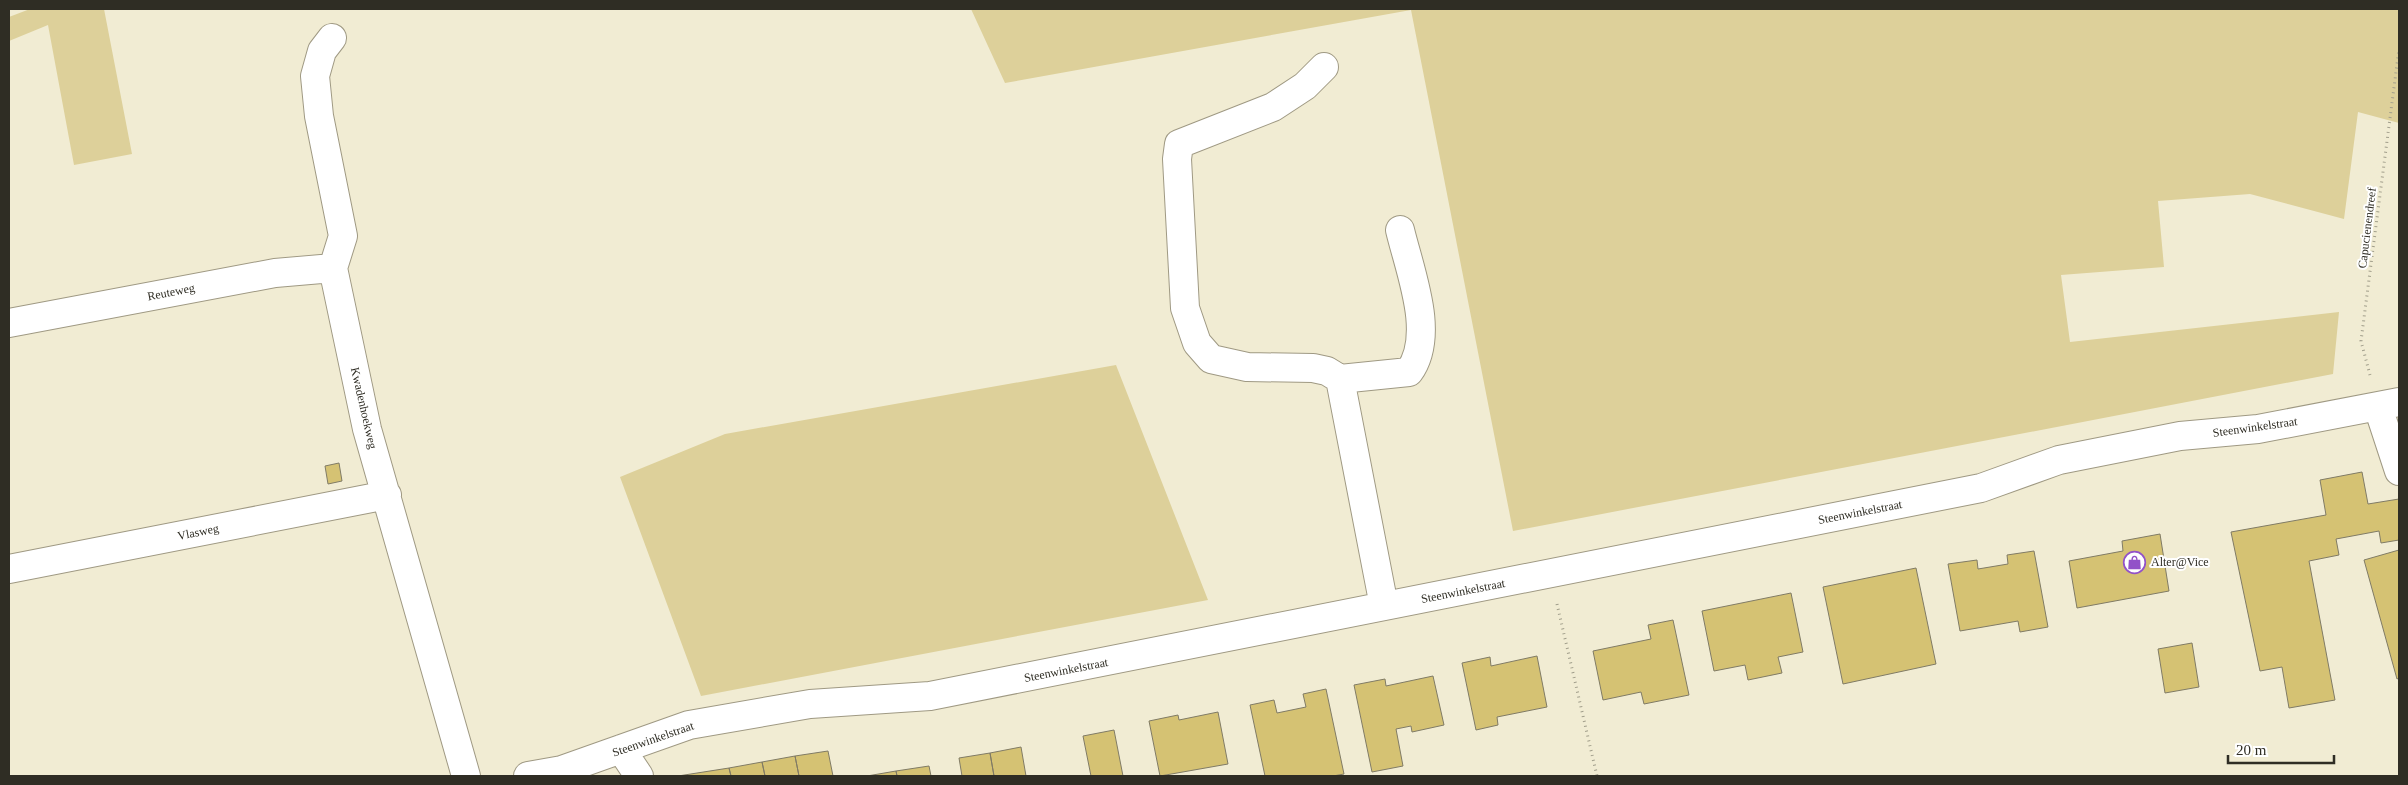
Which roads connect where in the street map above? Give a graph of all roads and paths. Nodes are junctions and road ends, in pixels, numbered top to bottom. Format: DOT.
graph roads {
  1 [pos="332,38"];
  2 [pos="2399,49"];
  3 [pos="1324,67"];
  4 [pos="1400,230"];
  5 [pos="334,268"];
  6 [pos="9,323"];
  7 [pos="1340,379"];
  8 [pos="2389,405"];
  9 [pos="2399,471"];
  10 [pos="387,495"];
  11 [pos="9,569"];
  12 [pos="1550,574"];
  13 [pos="1384,606"];
  14 [pos="621,749"];
  15 [pos="466,776"];
  16 [pos="528,776"];
  17 [pos="639,776"];
  18 [pos="1597,776"];
  1 -- 5 [label="street, Kwadenhoekweg"];
  2 -- 8 [label="path, Capucienendreef"];
  3 -- 7 [label="street"];
  4 -- 7 [label="street"];
  5 -- 6 [label="street, Reuteweg"];
  5 -- 10 [label="street, Kwadenhoekweg"];
  7 -- 13 [label="street"];
  8 -- 9 [label="street"];
  8 -- 12 [label="street, Steenwinkelstraat"];
  10 -- 11 [label="street, Vlasweg"];
  10 -- 15 [label="street, Kwadenhoekweg"];
  12 -- 13 [label="street, Steenwinkelstraat"];
  12 -- 18 [label="path"];
  13 -- 14 [label="street, Steenwinkelstraat"];
  14 -- 16 [label="street, Steenwinkelstraat"];
  14 -- 17 [label="street"];
}
